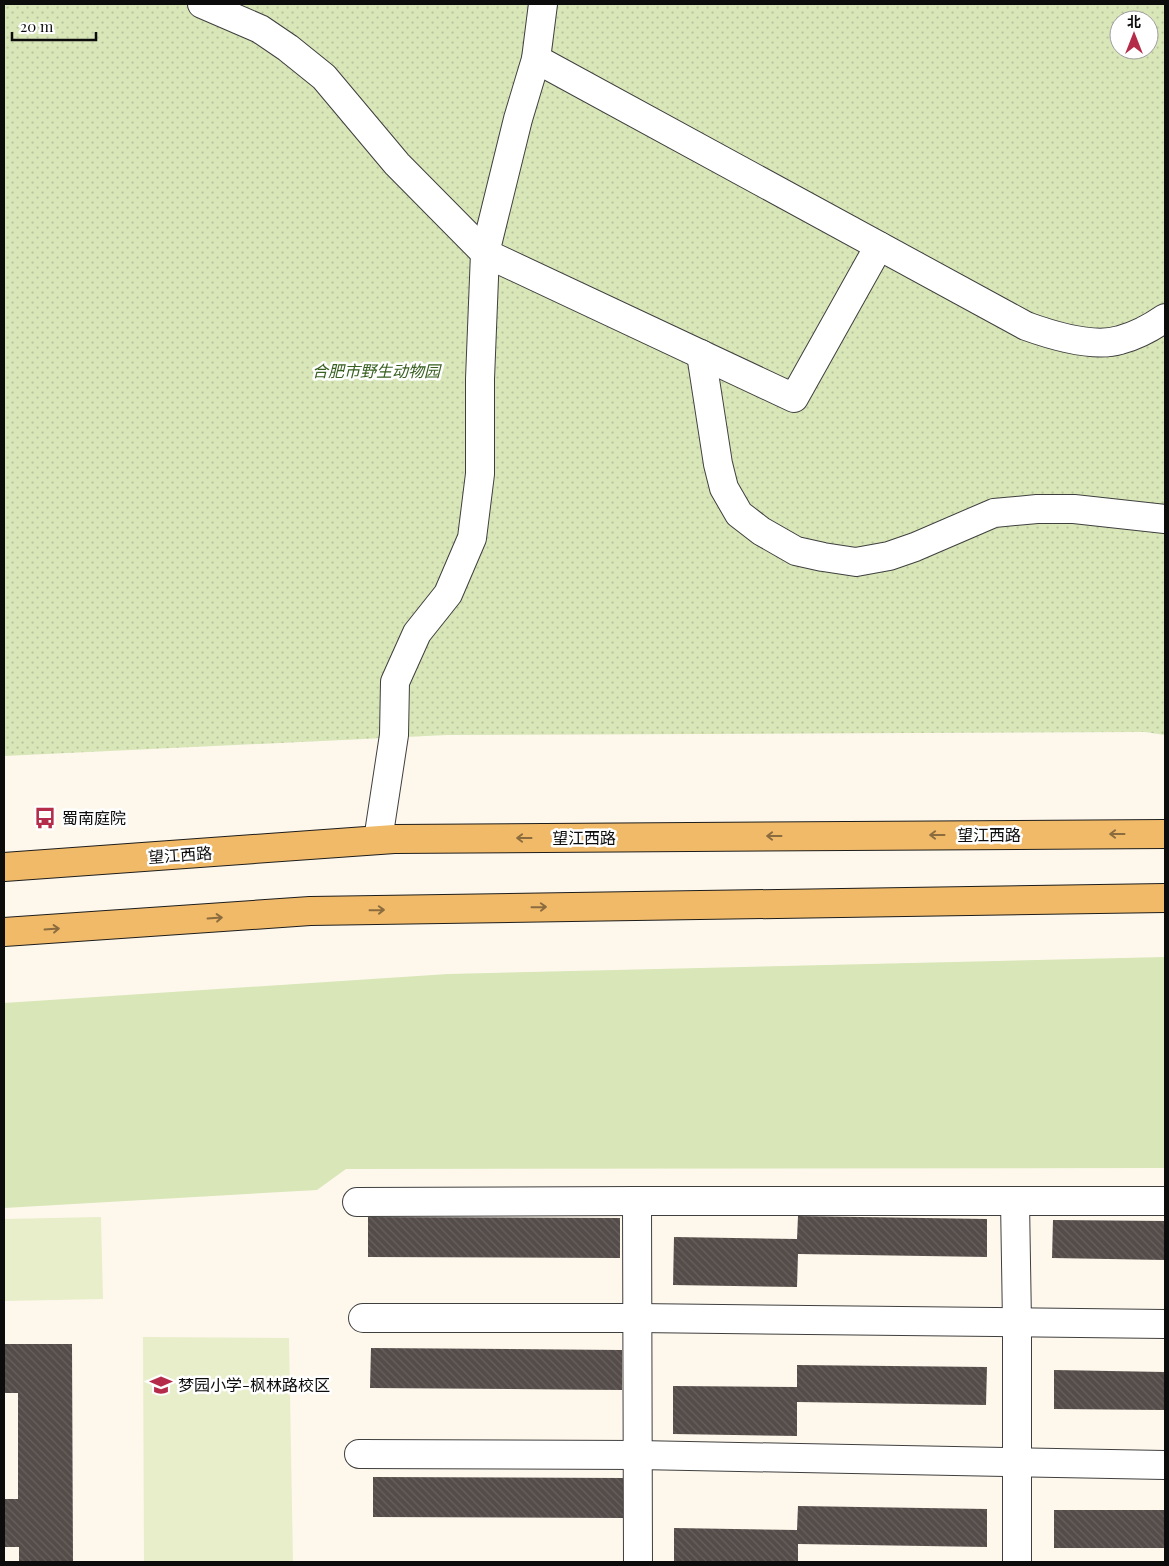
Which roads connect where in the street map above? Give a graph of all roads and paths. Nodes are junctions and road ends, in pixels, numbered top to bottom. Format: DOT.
graph roads {
  1 [pos="202,4"];
  2 [pos="543,4"];
  3 [pos="536,59"];
  4 [pos="879,246"];
  5 [pos="485,253"];
  6 [pos="1165,318"];
  7 [pos="701,354"];
  8 [pos="1165,519"];
  9 [pos="1165,834"];
  10 [pos="378,840"];
  11 [pos="4,868"];
  12 [pos="1165,898"];
  13 [pos="4,932"];
  14 [pos="637,1201"];
  15 [pos="1015,1201"];
  16 [pos="1165,1201"];
  17 [pos="357,1202"];
  18 [pos="363,1318"];
  19 [pos="637,1318"];
  20 [pos="1017,1322"];
  21 [pos="1165,1324"];
  22 [pos="359,1454"];
  23 [pos="638,1456"];
  24 [pos="1016,1462"];
  25 [pos="1165,1465"];
  26 [pos="638,1562"];
  27 [pos="1017,1562"];
  1 -- 5 [label="lane"];
  2 -- 3 [label="lane"];
  3 -- 4 [label="lane"];
  3 -- 5 [label="lane"];
  4 -- 6 [label="lane"];
  4 -- 7 [label="lane"];
  5 -- 7 [label="lane"];
  5 -- 10 [label="lane"];
  7 -- 8 [label="lane"];
  9 -- 10 [label="main road, 望江西路, one-way"];
  10 -- 11 [label="main road, 望江西路"];
  13 -- 12 [label="main road, one-way"];
  14 -- 15 [label="lane"];
  14 -- 17 [label="lane"];
  14 -- 19 [label="lane"];
  15 -- 16 [label="lane"];
  15 -- 20 [label="lane"];
  18 -- 19 [label="lane"];
  19 -- 20 [label="lane"];
  19 -- 23 [label="lane"];
  20 -- 21 [label="lane"];
  20 -- 24 [label="lane"];
  22 -- 23 [label="lane"];
  23 -- 24 [label="lane"];
  23 -- 26 [label="lane"];
  24 -- 25 [label="lane"];
  24 -- 27 [label="lane"];
}
